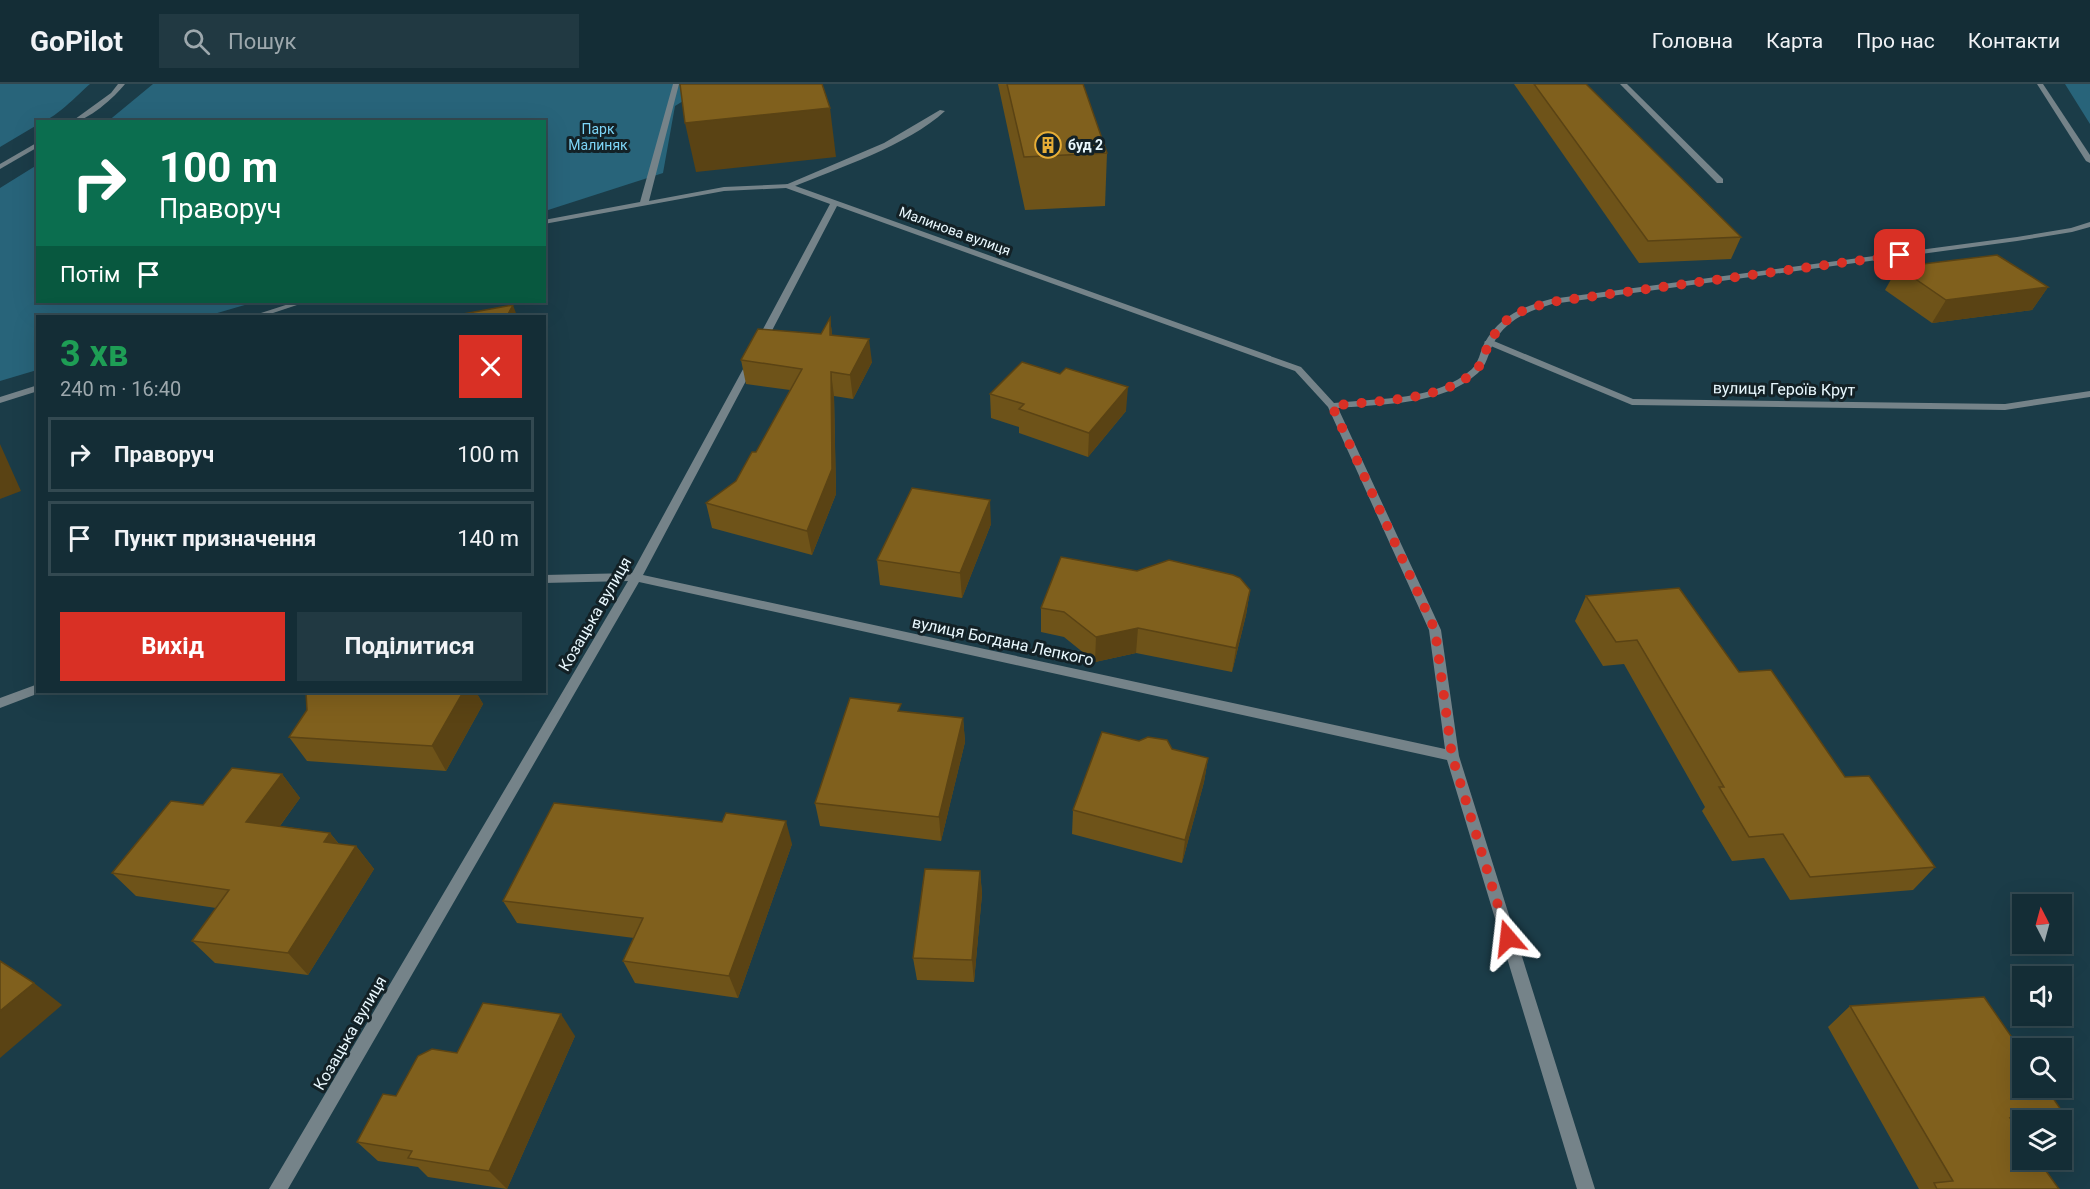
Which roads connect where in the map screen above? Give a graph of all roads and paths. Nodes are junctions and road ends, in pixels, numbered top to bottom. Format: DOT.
graph roads {
  1 [pos="122,84"];
  2 [pos="676,84"];
  3 [pos="1623,84"];
  4 [pos="2040,84"];
  5 [pos="942,111"];
  6 [pos="77,120"];
  7 [pos="36,145"];
  8 [pos="2090,161"];
  9 [pos="0,167"];
  10 [pos="1720,181"];
  11 [pos="787,186"];
  12 [pos="836,202"];
  13 [pos="644,203"];
  14 [pos="546,222"];
  15 [pos="2090,224"];
  16 [pos="299,303"];
  17 [pos="259,315"];
  18 [pos="1489,342"];
  19 [pos="36,389"];
  20 [pos="2090,394"];
  21 [pos="0,400"];
  22 [pos="1332,406"];
  23 [pos="636,577"];
  24 [pos="546,579"];
  25 [pos="36,690"];
  26 [pos="0,703"];
  27 [pos="1452,756"];
  28 [pos="278,1189"];
  29 [pos="1586,1189"];
  1 -- 6 [label="street"];
  2 -- 13 [label="street"];
  3 -- 10 [label="street"];
  4 -- 8 [label="street"];
  5 -- 11 [label="street"];
  7 -- 9 [label="street"];
  11 -- 12 [label="street, Малинова вулиця"];
  11 -- 13 [label="street, Малинова вулиця"];
  12 -- 22 [label="street, Малинова вулиця"];
  12 -- 23 [label="street, Козацька вулиця"];
  13 -- 14 [label="street, Малинова вулиця"];
  15 -- 18 [label="street"];
  16 -- 17 [label="street"];
  18 -- 20 [label="street, вулиця Героїв Крут"];
  18 -- 22 [label="street"];
  19 -- 21 [label="street"];
  22 -- 27 [label="street, Малинова вулиця"];
  23 -- 24 [label="street, вулиця Богдана Лепкого"];
  23 -- 27 [label="street, вулиця Богдана Лепкого"];
  23 -- 28 [label="street, Козацька вулиця"];
  25 -- 26 [label="street"];
  27 -- 29 [label="street, Малинова вулиця"];
}
